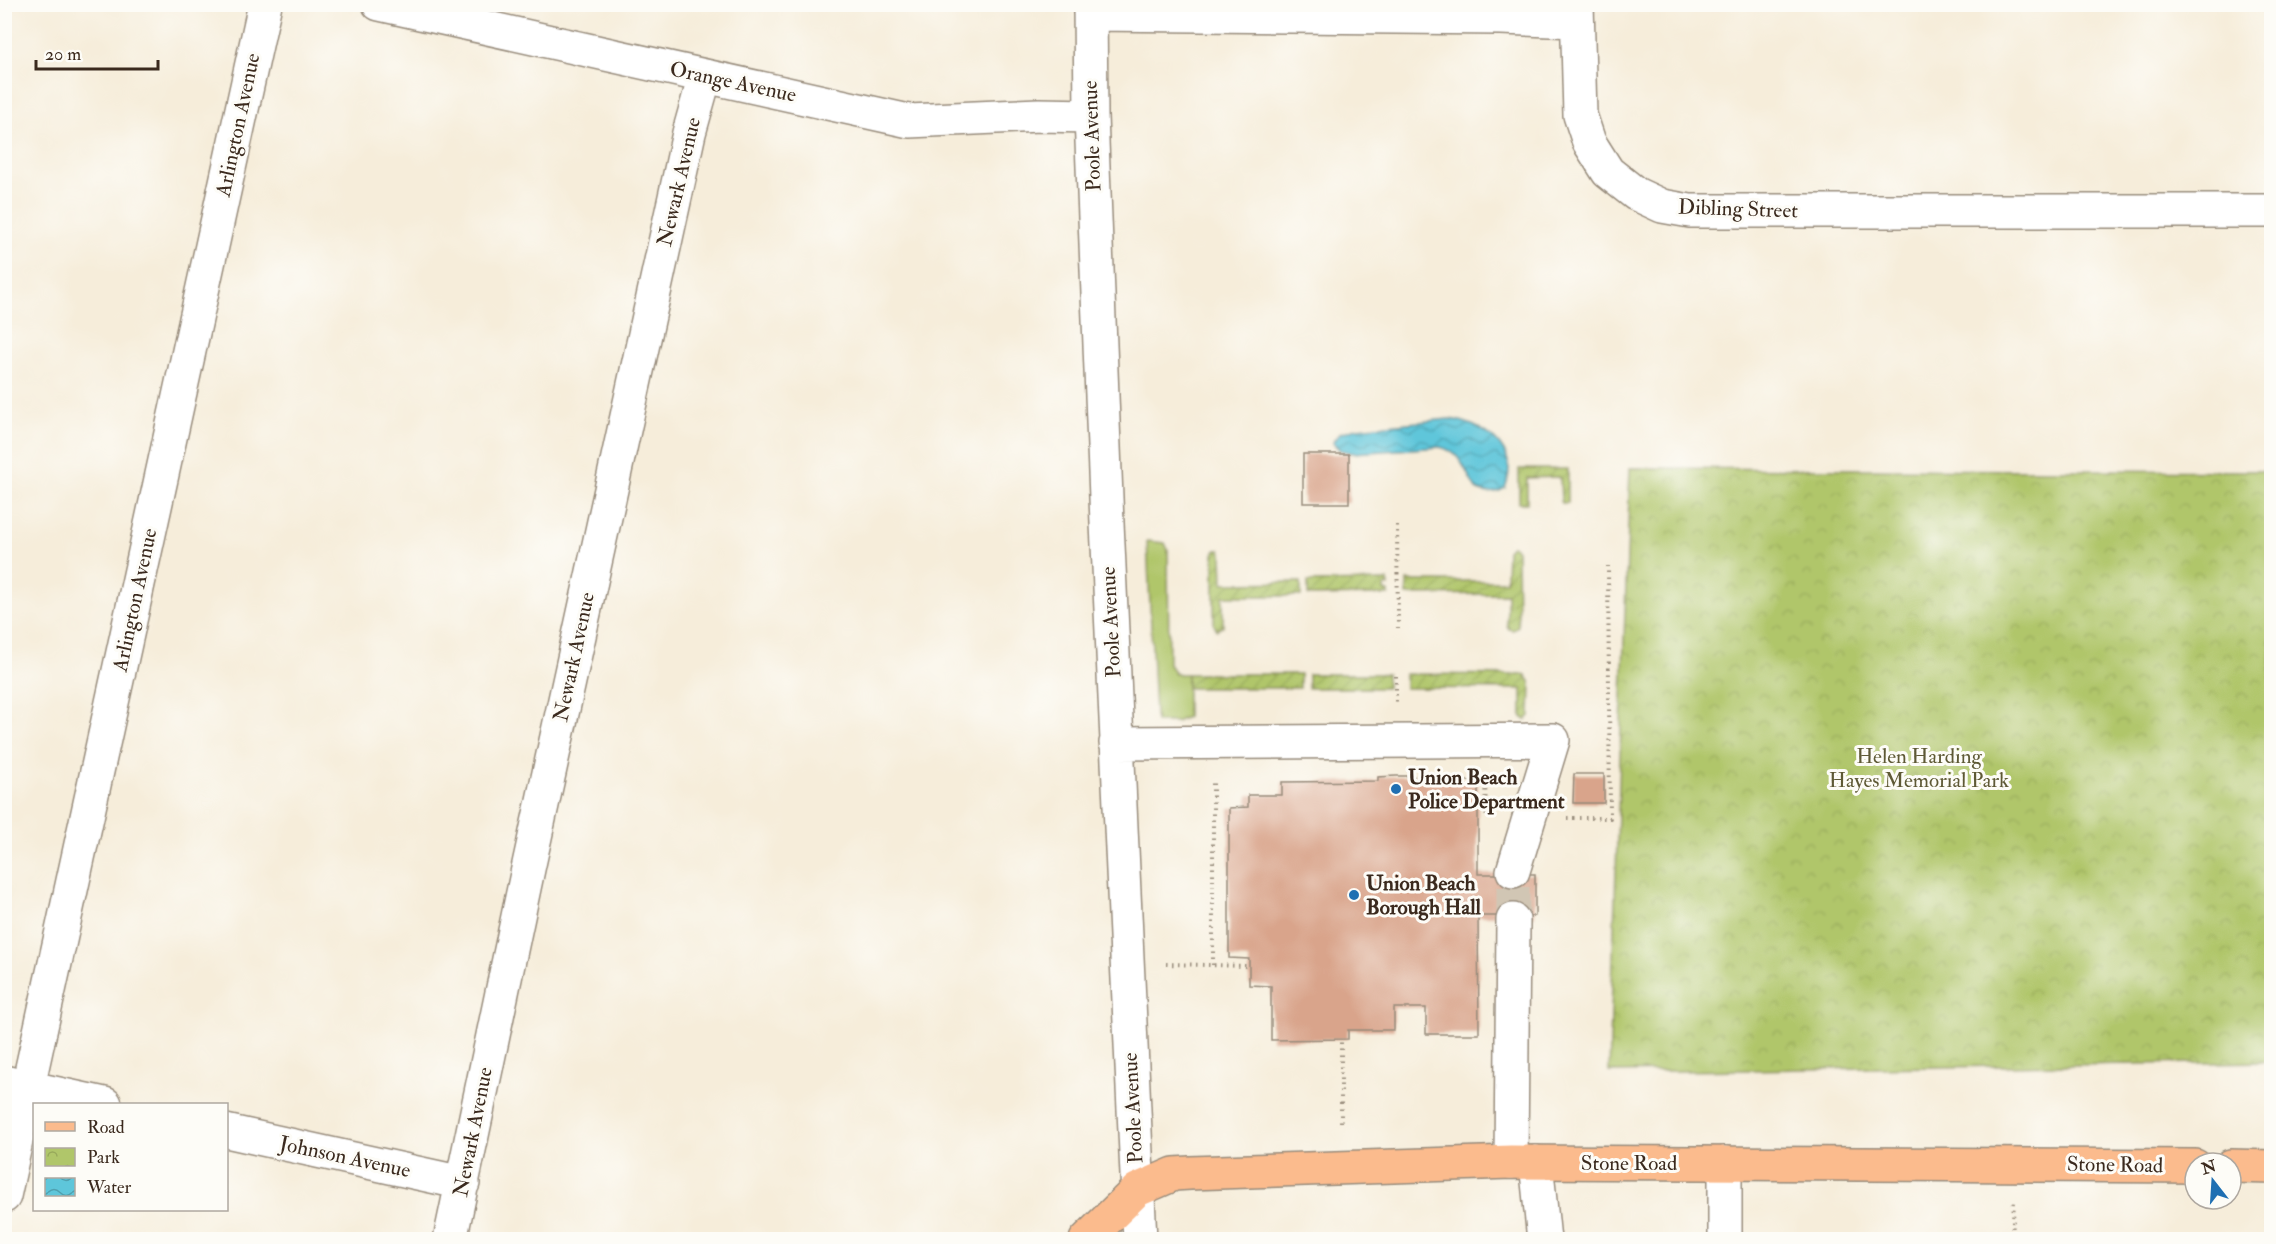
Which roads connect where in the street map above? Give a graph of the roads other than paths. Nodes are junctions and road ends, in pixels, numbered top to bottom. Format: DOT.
graph roads {
  1 [pos="265,4"];
  2 [pos="379,4"];
  3 [pos="1090,9"];
  4 [pos="1577,13"];
  5 [pos="705,76"];
  6 [pos="1091,117"];
  7 [pos="2271,211"];
  8 [pos="1116,743"];
  9 [pos="1513,871"];
  10 [pos="1513,920"];
  11 [pos="16,1085"];
  12 [pos="100,1103"];
  13 [pos="228,1131"];
  14 [pos="1524,1162"];
  15 [pos="1725,1163"];
  16 [pos="2183,1166"];
  17 [pos="2243,1166"];
  18 [pos="2271,1167"];
  19 [pos="463,1183"];
  20 [pos="1137,1190"];
  21 [pos="4,1196"];
  22 [pos="450,1239"];
  23 [pos="1086,1239"];
  24 [pos="1140,1239"];
  25 [pos="1544,1239"];
  26 [pos="1725,1239"];
  1 -- 11 [label="street, Arlington Avenue"];
  2 -- 5 [label="street, Orange Avenue"];
  3 -- 4 [label="street, Dibling Street"];
  3 -- 6 [label="street, Poole Avenue"];
  4 -- 7 [label="street, Dibling Street"];
  5 -- 6 [label="street, Orange Avenue"];
  5 -- 19 [label="street, Newark Avenue"];
  6 -- 8 [label="street, Poole Avenue"];
  8 -- 9 [label="street"];
  8 -- 20 [label="street, Poole Avenue"];
  10 -- 14 [label="street"];
  11 -- 12 [label="street"];
  11 -- 21 [label="street, Arlington Avenue"];
  13 -- 19 [label="street, Johnson Avenue"];
  14 -- 15 [label="main road, Stone Road"];
  14 -- 20 [label="main road, Stone Road"];
  14 -- 25 [label="street"];
  15 -- 16 [label="main road, Stone Road"];
  15 -- 26 [label="street"];
  17 -- 18 [label="main road"];
  19 -- 22 [label="street, Newark Avenue"];
  20 -- 23 [label="main road, Stone Road"];
  20 -- 24 [label="street, Poole Avenue"];
}
